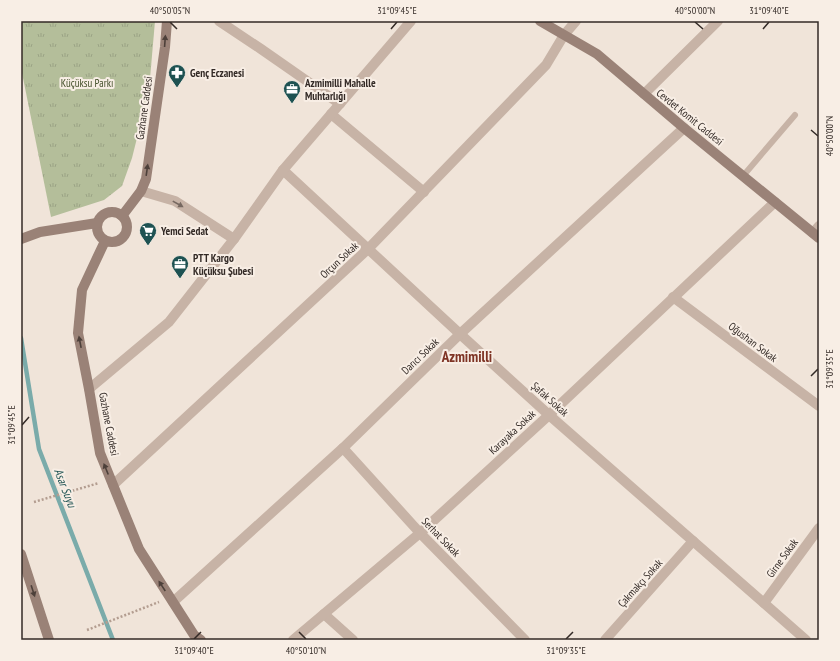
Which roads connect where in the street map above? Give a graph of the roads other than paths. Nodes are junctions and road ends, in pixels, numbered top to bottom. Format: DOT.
graph roads {
  1 [pos="166,21"];
  2 [pos="219,21"];
  3 [pos="411,21"];
  4 [pos="540,21"];
  5 [pos="576,21"];
  6 [pos="718,21"];
  7 [pos="564,35"];
  8 [pos="644,94"];
  9 [pos="340,104"];
  10 [pos="331,114"];
  11 [pos="795,115"];
  12 [pos="684,128"];
  13 [pos="283,170"];
  14 [pos="743,176"];
  15 [pos="141,191"];
  16 [pos="424,192"];
  17 [pos="774,202"];
  18 [pos="122,216"];
  19 [pos="97,223"];
  20 [pos="817,232"];
  21 [pos="234,239"];
  22 [pos="21,240"];
  23 [pos="105,241"];
  24 [pos="368,249"];
  25 [pos="673,298"];
  26 [pos="460,334"];
  27 [pos="90,389"];
  28 [pos="819,406"];
  29 [pos="549,414"];
  30 [pos="343,448"];
  31 [pos="112,482"];
  32 [pos="819,528"];
  33 [pos="420,533"];
  34 [pos="693,541"];
  35 [pos="21,554"];
  36 [pos="169,601"];
  37 [pos="764,603"];
  38 [pos="324,614"];
  39 [pos="800,638"];
  40 [pos="49,640"];
  41 [pos="201,640"];
  42 [pos="294,640"];
  43 [pos="353,640"];
  44 [pos="525,640"];
  45 [pos="605,640"];
  15 -- 1 [label="main road, Gazhane Caddesi, one-way"];
  2 -- 9 [label="street"];
  3 -- 9 [label="street"];
  4 -- 7 [label="main road, Cevdet Komit Caddesi"];
  5 -- 7 [label="street"];
  6 -- 8 [label="street"];
  7 -- 8 [label="main road, Cevdet Komit Caddesi"];
  7 -- 16 [label="street, Orçun Sokak"];
  8 -- 12 [label="main road, Cevdet Komit Caddesi"];
  9 -- 10 [label="street"];
  10 -- 13 [label="street"];
  10 -- 16 [label="street"];
  11 -- 14 [label="lane"];
  12 -- 14 [label="main road, Cevdet Komit Caddesi"];
  12 -- 26 [label="street, Darıcı Sokak"];
  13 -- 21 [label="street"];
  13 -- 24 [label="street, Şafak Sokak"];
  14 -- 17 [label="main road, Cevdet Komit Caddesi"];
  15 -- 18 [label="main road, Gazhane Caddesi"];
  15 -- 21 [label="street, one-way"];
  16 -- 24 [label="street, Orçun Sokak"];
  17 -- 20 [label="main road, Cevdet Komit Caddesi"];
  17 -- 25 [label="street, Karayaka Sokak"];
  18 -- 19 [label="main road"];
  18 -- 23 [label="main road"];
  19 -- 22 [label="main road"];
  19 -- 23 [label="main road"];
  21 -- 27 [label="street"];
  27 -- 23 [label="main road, Gazhane Caddesi, one-way"];
  24 -- 26 [label="street, Şafak Sokak"];
  24 -- 31 [label="street, Orçun Sokak"];
  25 -- 28 [label="street, Oğushan Sokak"];
  25 -- 29 [label="street, Karayaka Sokak"];
  26 -- 29 [label="street, Şafak Sokak"];
  26 -- 30 [label="street, Darıcı Sokak"];
  31 -- 27 [label="main road, Gazhane Caddesi, one-way"];
  29 -- 33 [label="street, Karayaka Sokak"];
  29 -- 34 [label="street, Şafak Sokak"];
  30 -- 33 [label="street, Serhat Sokak"];
  30 -- 36 [label="street, Darıcı Sokak"];
  36 -- 31 [label="main road, Gazhane Caddesi, one-way"];
  32 -- 37 [label="street, Girne Sokak"];
  33 -- 38 [label="street, Karayaka Sokak"];
  33 -- 44 [label="street, Serhat Sokak"];
  34 -- 37 [label="street, Şafak Sokak"];
  34 -- 45 [label="street, Çakmakçı Sokak"];
  35 -- 40 [label="main road, one-way"];
  36 -- 41 [label="main road, Gazhane Caddesi"];
  37 -- 39 [label="street, Şafak Sokak"];
  38 -- 42 [label="street, Karayaka Sokak"];
  38 -- 43 [label="street"];
}
